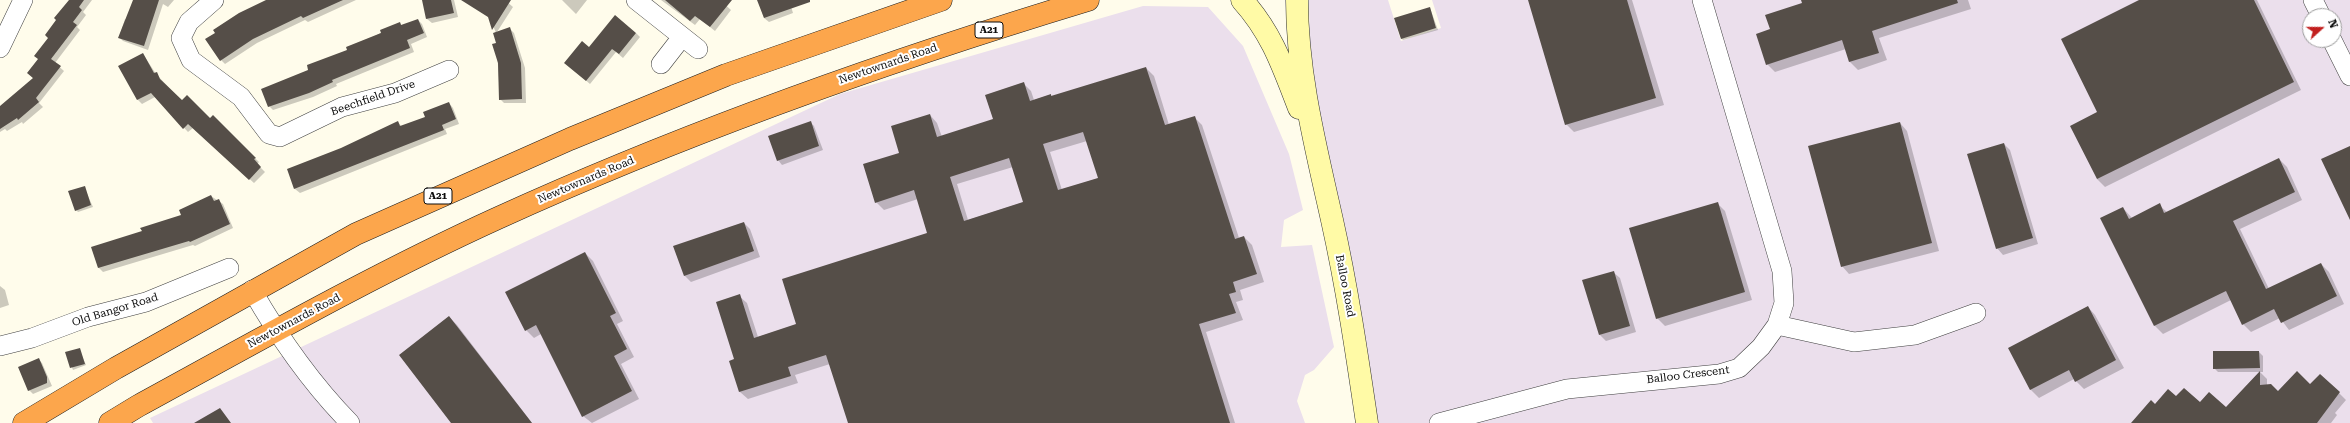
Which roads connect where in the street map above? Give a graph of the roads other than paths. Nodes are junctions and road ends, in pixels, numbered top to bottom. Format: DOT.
graph roads {
  1 [pos="214,0"];
  2 [pos="636,0"];
  3 [pos="940,0"];
  4 [pos="1088,0"];
  5 [pos="1242,0"];
  6 [pos="1297,0"];
  7 [pos="1702,0"];
  8 [pos="16,4"];
  9 [pos="682,37"];
  10 [pos="0,48"];
  11 [pos="2336,48"];
  12 [pos="698,49"];
  13 [pos="661,64"];
  14 [pos="449,70"];
  15 [pos="2350,76"];
  16 [pos="1316,150"];
  17 [pos="229,268"];
  18 [pos="252,290"];
  19 [pos="1976,313"];
  20 [pos="1777,325"];
  21 [pos="275,331"];
  22 [pos="0,346"];
  23 [pos="24,423"];
  24 [pos="110,423"];
  25 [pos="350,423"];
  26 [pos="1367,423"];
  27 [pos="1439,423"];
  1 -- 14 [label="street, Beechfield Drive"];
  2 -- 9 [label="street"];
  3 -- 18 [label="highway, A21"];
  4 -- 21 [label="highway, Newtownards Road / A21"];
  5 -- 16 [label="street, Balloo Road"];
  6 -- 16 [label="street, Balloo Road"];
  7 -- 20 [label="street, Balloo Crescent"];
  8 -- 10 [label="street"];
  9 -- 12 [label="street"];
  9 -- 13 [label="street"];
  11 -- 15 [label="street"];
  16 -- 26 [label="street, Balloo Road"];
  17 -- 22 [label="street, Old Bangor Road"];
  18 -- 21 [label="street"];
  18 -- 23 [label="highway, A21"];
  19 -- 20 [label="street"];
  20 -- 27 [label="street, Balloo Crescent"];
  21 -- 24 [label="highway, Newtownards Road / A21"];
  21 -- 25 [label="street"];
}
